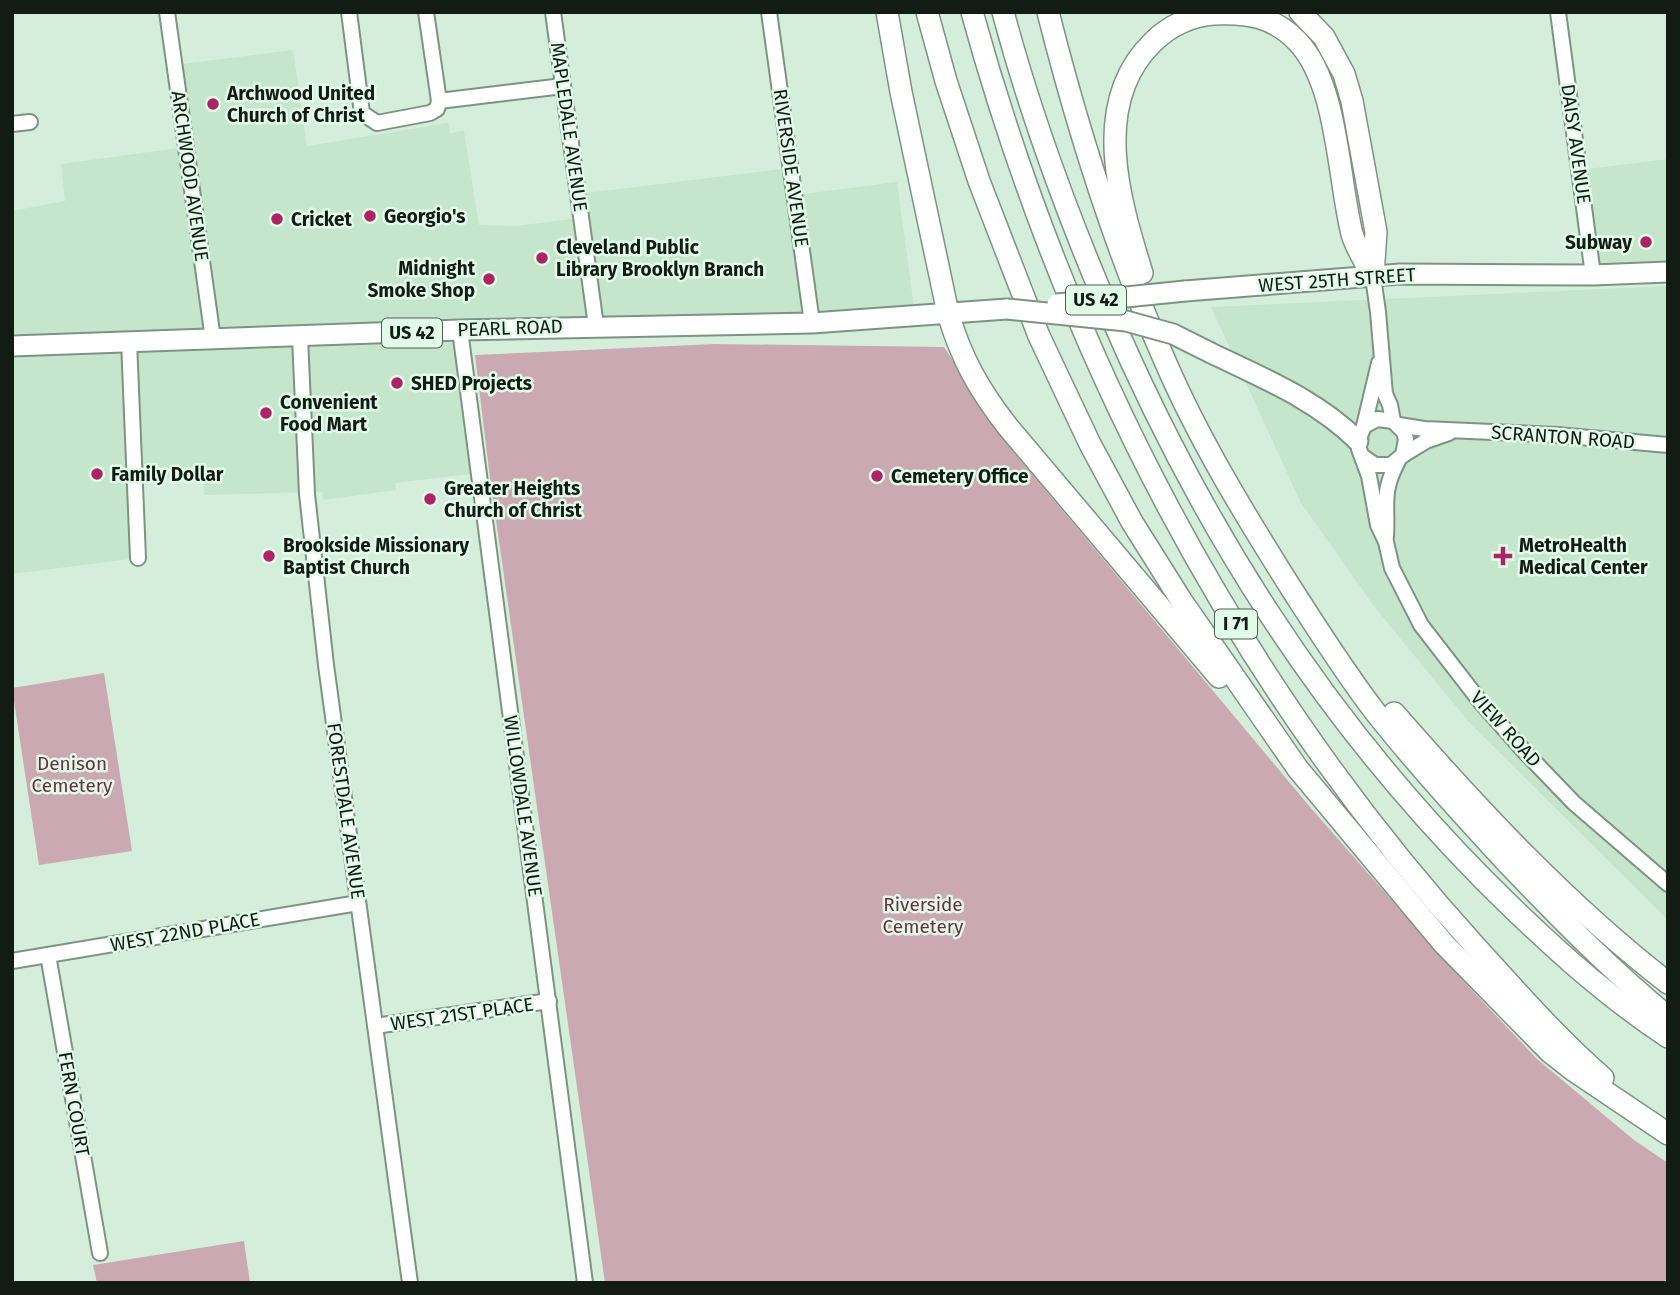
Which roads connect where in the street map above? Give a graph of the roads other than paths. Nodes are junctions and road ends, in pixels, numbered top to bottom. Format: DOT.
graph roads {
  1 [pos="167,12"];
  2 [pos="349,12"];
  3 [pos="426,12"];
  4 [pos="554,12"];
  5 [pos="769,12"];
  6 [pos="887,12"];
  7 [pos="926,12"];
  8 [pos="972,12"];
  9 [pos="1003,12"];
  10 [pos="1048,12"];
  11 [pos="1300,12"];
  12 [pos="1558,12"];
  13 [pos="563,86"];
  14 [pos="439,101"];
  15 [pos="30,122"];
  16 [pos="12,124"];
  17 [pos="1668,272"];
  18 [pos="1593,275"];
  19 [pos="1373,277"];
  20 [pos="1007,309"];
  21 [pos="948,313"];
  22 [pos="812,323"];
  23 [pos="596,326"];
  24 [pos="460,330"];
  25 [pos="300,337"];
  26 [pos="213,339"];
  27 [pos="129,341"];
  28 [pos="12,346"];
  29 [pos="1381,355"];
  30 [pos="1396,423"];
  31 [pos="1457,431"];
  32 [pos="1362,441"];
  33 [pos="1668,445"];
  34 [pos="1212,454"];
  35 [pos="1400,458"];
  36 [pos="1386,542"];
  37 [pos="138,558"];
  38 [pos="1272,558"];
  39 [pos="1298,769"];
  40 [pos="1668,884"];
  41 [pos="358,903"];
  42 [pos="48,955"];
  43 [pos="12,961"];
  44 [pos="1668,983"];
  45 [pos="549,1001"];
  46 [pos="1668,1017"];
  47 [pos="375,1026"];
  48 [pos="1668,1037"];
  49 [pos="1668,1132"];
  50 [pos="100,1253"];
  51 [pos="410,1283"];
  52 [pos="585,1283"];
  1 -- 26 [label="street, ARCHWOOD AVENUE"];
  2 -- 14 [label="street"];
  3 -- 14 [label="street"];
  4 -- 13 [label="street, MAPLEDALE AVENUE"];
  5 -- 22 [label="street, RIVERSIDE AVENUE"];
  6 -- 21 [label="highway"];
  7 -- 39 [label="highway"];
  8 -- 49 [label="highway, I 71"];
  9 -- 48 [label="highway, I 71"];
  10 -- 34 [label="highway"];
  11 -- 19 [label="highway"];
  12 -- 18 [label="street, DAISY AVENUE"];
  13 -- 14 [label="street"];
  13 -- 23 [label="street, MAPLEDALE AVENUE"];
  15 -- 16 [label="street"];
  17 -- 18 [label="main road, WEST 25TH STREET / US 42"];
  18 -- 19 [label="main road, WEST 25TH STREET / US 42"];
  19 -- 20 [label="main road, WEST 25TH STREET / US 42, bridge"];
  19 -- 29 [label="street"];
  19 -- 34 [label="highway"];
  20 -- 21 [label="main road, PEARL ROAD / US 42"];
  20 -- 32 [label="main road, bridge"];
  21 -- 22 [label="main road, PEARL ROAD / US 42"];
  21 -- 39 [label="highway"];
  22 -- 23 [label="main road, PEARL ROAD / US 42"];
  23 -- 24 [label="main road, PEARL ROAD / US 42"];
  24 -- 25 [label="main road, PEARL ROAD / US 42"];
  24 -- 45 [label="street, WILLOWDALE AVENUE"];
  25 -- 26 [label="main road, PEARL ROAD / US 42"];
  25 -- 41 [label="street, FORESTDALE AVENUE"];
  26 -- 27 [label="main road, PEARL ROAD / US 42"];
  27 -- 28 [label="main road, PEARL ROAD / US 42"];
  27 -- 37 [label="street"];
  29 -- 30 [label="street"];
  29 -- 32 [label="street"];
  30 -- 31 [label="street, SCRANTON ROAD"];
  30 -- 32 [label="street"];
  30 -- 35 [label="street"];
  31 -- 33 [label="street, SCRANTON ROAD"];
  31 -- 35 [label="street, SCRANTON ROAD"];
  32 -- 35 [label="street"];
  32 -- 36 [label="street, VIEW ROAD"];
  34 -- 38 [label="highway"];
  35 -- 36 [label="street, VIEW ROAD"];
  36 -- 40 [label="street, VIEW ROAD"];
  38 -- 44 [label="highway"];
  38 -- 46 [label="highway"];
  39 -- 49 [label="highway"];
  41 -- 42 [label="street, WEST 22ND PLACE"];
  41 -- 47 [label="street, FORESTDALE AVENUE"];
  42 -- 43 [label="street, WEST 22ND PLACE"];
  42 -- 50 [label="street, FERN COURT"];
  45 -- 47 [label="street, WEST 21ST PLACE"];
  45 -- 52 [label="street, WILLOWDALE AVENUE"];
  47 -- 51 [label="street, FORESTDALE AVENUE"];
}
